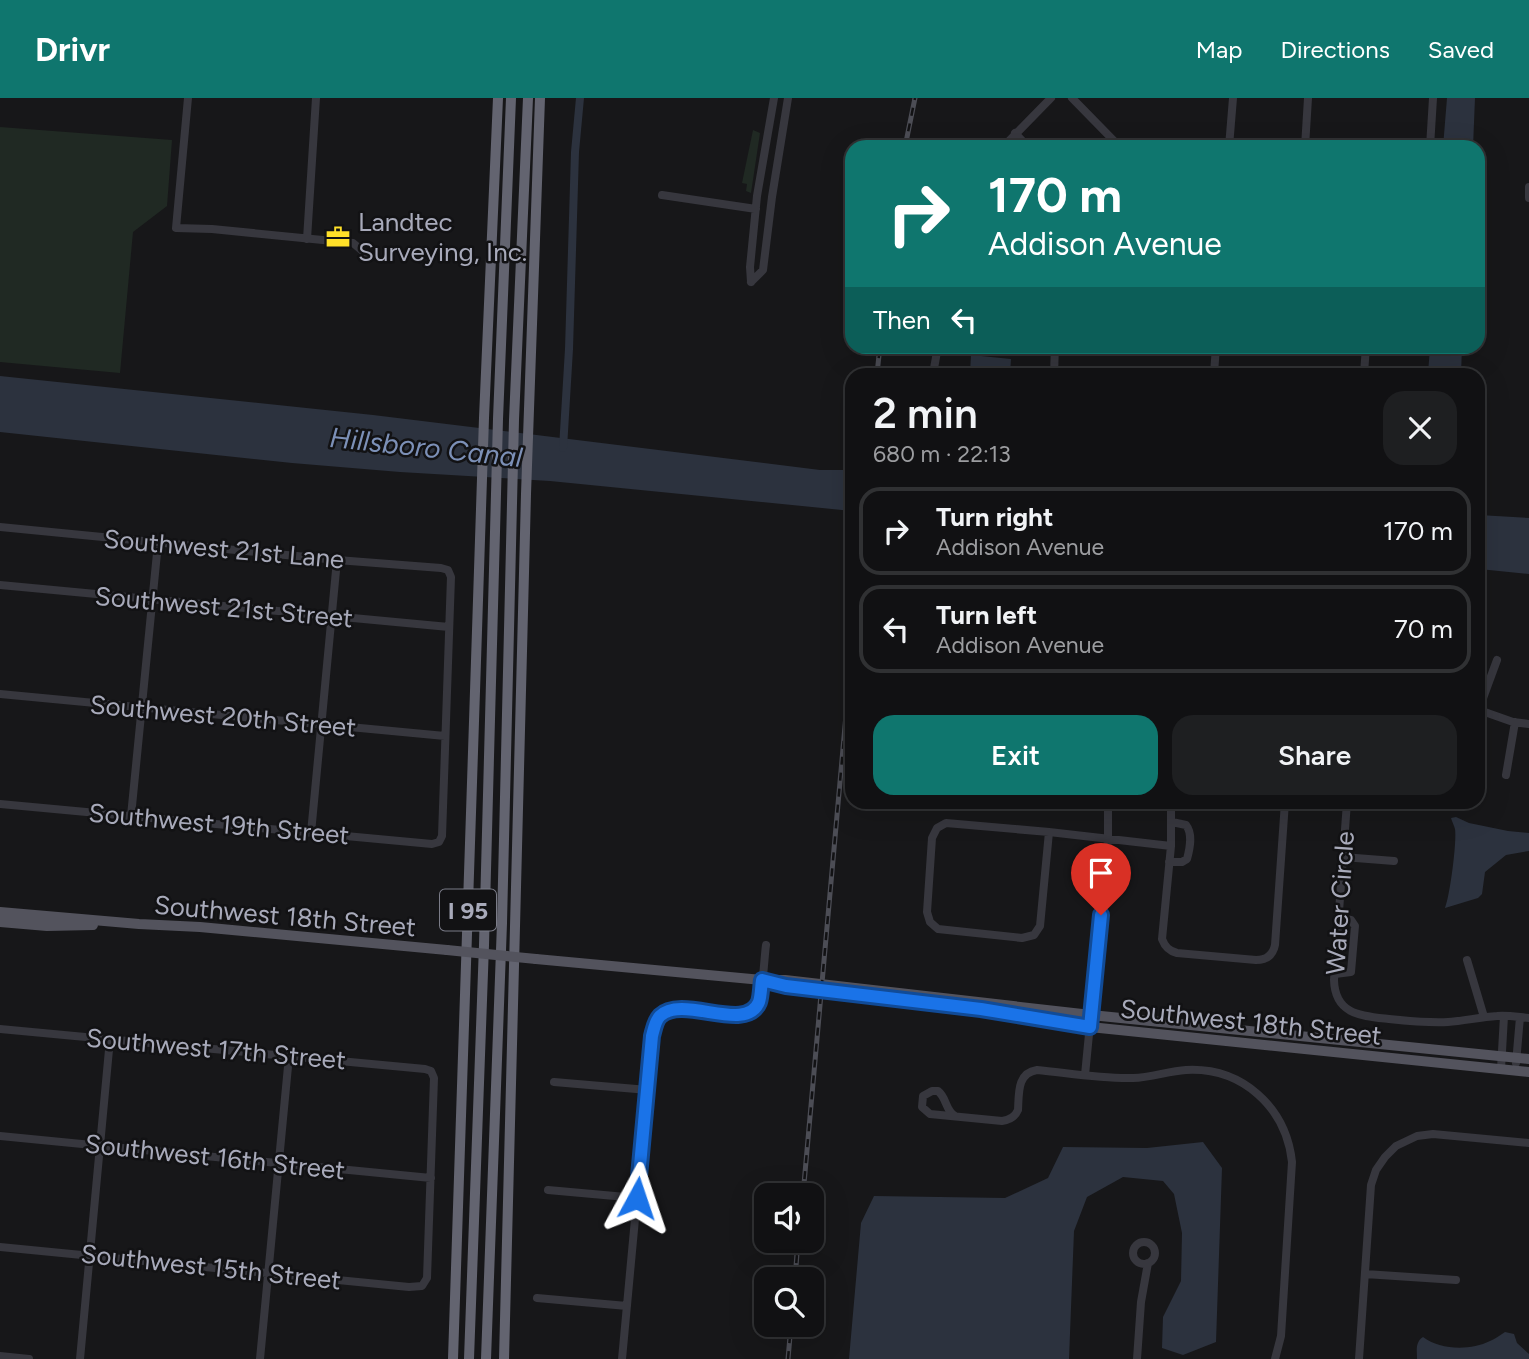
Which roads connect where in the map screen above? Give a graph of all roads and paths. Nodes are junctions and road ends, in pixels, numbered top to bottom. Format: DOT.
graph roads {
  1 [pos="188,98"];
  2 [pos="316,98"];
  3 [pos="498,98"];
  4 [pos="511,98"];
  5 [pos="528,98"];
  6 [pos="540,98"];
  7 [pos="774,98"];
  8 [pos="789,98"];
  9 [pos="1051,98"];
  10 [pos="1072,98"];
  11 [pos="1234,98"];
  12 [pos="1308,98"];
  13 [pos="1433,98"];
  14 [pos="1016,134"];
  15 [pos="1010,140"];
  16 [pos="1022,140"];
  17 [pos="1114,140"];
  18 [pos="1230,140"];
  19 [pos="1305,140"];
  20 [pos="1430,140"];
  21 [pos="1529,187"];
  22 [pos="662,195"];
  23 [pos="1529,198"];
  24 [pos="756,209"];
  25 [pos="307,239"];
  26 [pos="366,254"];
  27 [pos="0,527"];
  28 [pos="158,542"];
  29 [pos="337,560"];
  30 [pos="0,585"];
  31 [pos="152,600"];
  32 [pos="331,617"];
  33 [pos="449,627"];
  34 [pos="1497,660"];
  35 [pos="1485,693"];
  36 [pos="0,695"];
  37 [pos="142,708"];
  38 [pos="1485,712"];
  39 [pos="1516,722"];
  40 [pos="1529,724"];
  41 [pos="321,725"];
  42 [pos="445,736"];
  43 [pos="1506,775"];
  44 [pos="0,804"];
  45 [pos="1108,809"];
  46 [pos="1171,809"];
  47 [pos="1285,809"];
  48 [pos="1346,809"];
  49 [pos="131,816"];
  50 [pos="1172,822"];
  51 [pos="1049,832"];
  52 [pos="311,833"];
  53 [pos="1108,839"];
  54 [pos="1171,846"];
  55 [pos="1343,857"];
  56 [pos="1394,861"];
  57 [pos="1169,862"];
  58 [pos="0,912"];
  59 [pos="1339,918"];
  60 [pos="0,922"];
  61 [pos="139,924"];
  62 [pos="766,944"];
  63 [pos="1467,960"];
  64 [pos="1335,974"];
  65 [pos="762,980"];
  66 [pos="1091,1015"];
  67 [pos="1504,1016"];
  68 [pos="1484,1017"];
  69 [pos="1525,1017"];
  70 [pos="1090,1027"];
  71 [pos="0,1029"];
  72 [pos="110,1039"];
  73 [pos="289,1056"];
  74 [pos="1502,1056"];
  75 [pos="1517,1058"];
  76 [pos="1529,1059"];
  77 [pos="1501,1069"];
  78 [pos="1516,1071"];
  79 [pos="1529,1072"];
  80 [pos="1085,1075"];
  81 [pos="554,1082"];
  82 [pos="648,1090"];
  83 [pos="955,1116"];
  84 [pos="0,1136"];
  85 [pos="1529,1143"];
  86 [pos="100,1146"];
  87 [pos="279,1163"];
  88 [pos="430,1178"];
  89 [pos="548,1190"];
  90 [pos="637,1198"];
  91 [pos="0,1247"];
  92 [pos="89,1255"];
  93 [pos="1148,1263"];
  94 [pos="269,1272"];
  95 [pos="1365,1274"];
  96 [pos="1456,1280"];
  97 [pos="537,1298"];
  98 [pos="627,1306"];
  99 [pos="0,1356"];
  100 [pos="29,1359"];
  101 [pos="80,1359"];
  102 [pos="260,1359"];
  103 [pos="453,1359"];
  104 [pos="469,1359"];
  105 [pos="486,1359"];
  106 [pos="504,1359"];
  107 [pos="622,1359"];
  108 [pos="1138,1359"];
  109 [pos="1275,1359"];
  110 [pos="1359,1359"];
  1 -- 25 [label="street"];
  2 -- 25 [label="street"];
  3 -- 103 [label="highway, I 95"];
  4 -- 104 [label="highway"];
  5 -- 105 [label="highway"];
  6 -- 106 [label="highway, I 95"];
  7 -- 24 [label="street"];
  8 -- 24 [label="street"];
  9 -- 14 [label="street"];
  10 -- 17 [label="street"];
  11 -- 18 [label="street"];
  12 -- 19 [label="street"];
  13 -- 20 [label="street"];
  14 -- 15 [label="street"];
  14 -- 16 [label="street"];
  21 -- 23 [label="street"];
  22 -- 24 [label="street"];
  25 -- 26 [label="street"];
  27 -- 28 [label="street, Southwest 21st Lane"];
  28 -- 29 [label="street, Southwest 21st Lane"];
  28 -- 31 [label="street"];
  29 -- 32 [label="street"];
  29 -- 33 [label="street, Southwest 21st Lane"];
  30 -- 31 [label="street, Southwest 21st Street"];
  31 -- 32 [label="street, Southwest 21st Street"];
  31 -- 37 [label="street"];
  32 -- 33 [label="street, Southwest 21st Street"];
  32 -- 41 [label="street"];
  33 -- 42 [label="street"];
  34 -- 35 [label="street"];
  36 -- 37 [label="street, Southwest 20th Street"];
  37 -- 41 [label="street, Southwest 20th Street"];
  37 -- 49 [label="street"];
  38 -- 39 [label="street"];
  39 -- 40 [label="street"];
  39 -- 43 [label="street"];
  41 -- 42 [label="street, Southwest 20th Street"];
  41 -- 52 [label="street"];
  42 -- 52 [label="street, Southwest 19th Street"];
  44 -- 49 [label="street, Southwest 19th Street"];
  45 -- 53 [label="street"];
  46 -- 50 [label="street"];
  47 -- 57 [label="street"];
  48 -- 55 [label="street, Water Circle"];
  49 -- 52 [label="street, Southwest 19th Street"];
  50 -- 54 [label="street"];
  50 -- 57 [label="street"];
  51 -- 51 [label="street"];
  51 -- 53 [label="street"];
  53 -- 54 [label="street"];
  53 -- 66 [label="street"];
  54 -- 57 [label="street"];
  55 -- 56 [label="street"];
  55 -- 59 [label="street, Water Circle"];
  58 -- 61 [label="main road, Southwest 18th Street"];
  59 -- 64 [label="street, Water Circle"];
  59 -- 64 [label="street"];
  60 -- 61 [label="main road, Southwest 18th Street"];
  61 -- 65 [label="main road, Southwest 18th Street, bridge"];
  62 -- 65 [label="street"];
  63 -- 68 [label="street"];
  64 -- 68 [label="street, Water Circle"];
  65 -- 66 [label="main road, Southwest 18th Street"];
  65 -- 70 [label="main road, Southwest 18th Street"];
  65 -- 82 [label="street"];
  66 -- 70 [label="street"];
  66 -- 74 [label="main road, Southwest 18th Street"];
  67 -- 68 [label="street, Water Circle"];
  67 -- 69 [label="street, Water Circle"];
  67 -- 74 [label="street"];
  69 -- 75 [label="street, Water Circle"];
  70 -- 77 [label="main road, Southwest 18th Street"];
  70 -- 80 [label="street"];
  71 -- 72 [label="street, Southwest 17th Street"];
  72 -- 73 [label="street, Southwest 17th Street"];
  72 -- 86 [label="street"];
  73 -- 87 [label="street"];
  73 -- 88 [label="street, Southwest 17th Street"];
  74 -- 75 [label="main road, Southwest 18th Street"];
  74 -- 77 [label="street"];
  75 -- 76 [label="main road, Southwest 18th Street"];
  75 -- 78 [label="street, Water Circle"];
  77 -- 78 [label="main road, Southwest 18th Street"];
  78 -- 79 [label="main road, Southwest 18th Street"];
  80 -- 83 [label="street"];
  80 -- 109 [label="street"];
  81 -- 82 [label="street"];
  82 -- 90 [label="street"];
  84 -- 86 [label="street, Southwest 16th Street"];
  85 -- 95 [label="street"];
  86 -- 87 [label="street, Southwest 16th Street"];
  86 -- 92 [label="street"];
  87 -- 88 [label="street, Southwest 16th Street"];
  87 -- 94 [label="street"];
  88 -- 94 [label="street, Southwest 15th Street"];
  89 -- 90 [label="street"];
  90 -- 98 [label="street"];
  91 -- 92 [label="street, Southwest 15th Street"];
  92 -- 94 [label="street, Southwest 15th Street"];
  92 -- 101 [label="street"];
  93 -- 108 [label="street"];
  94 -- 102 [label="street"];
  95 -- 96 [label="street"];
  95 -- 110 [label="street"];
  97 -- 98 [label="street"];
  98 -- 107 [label="street"];
  99 -- 100 [label="street"];
}
